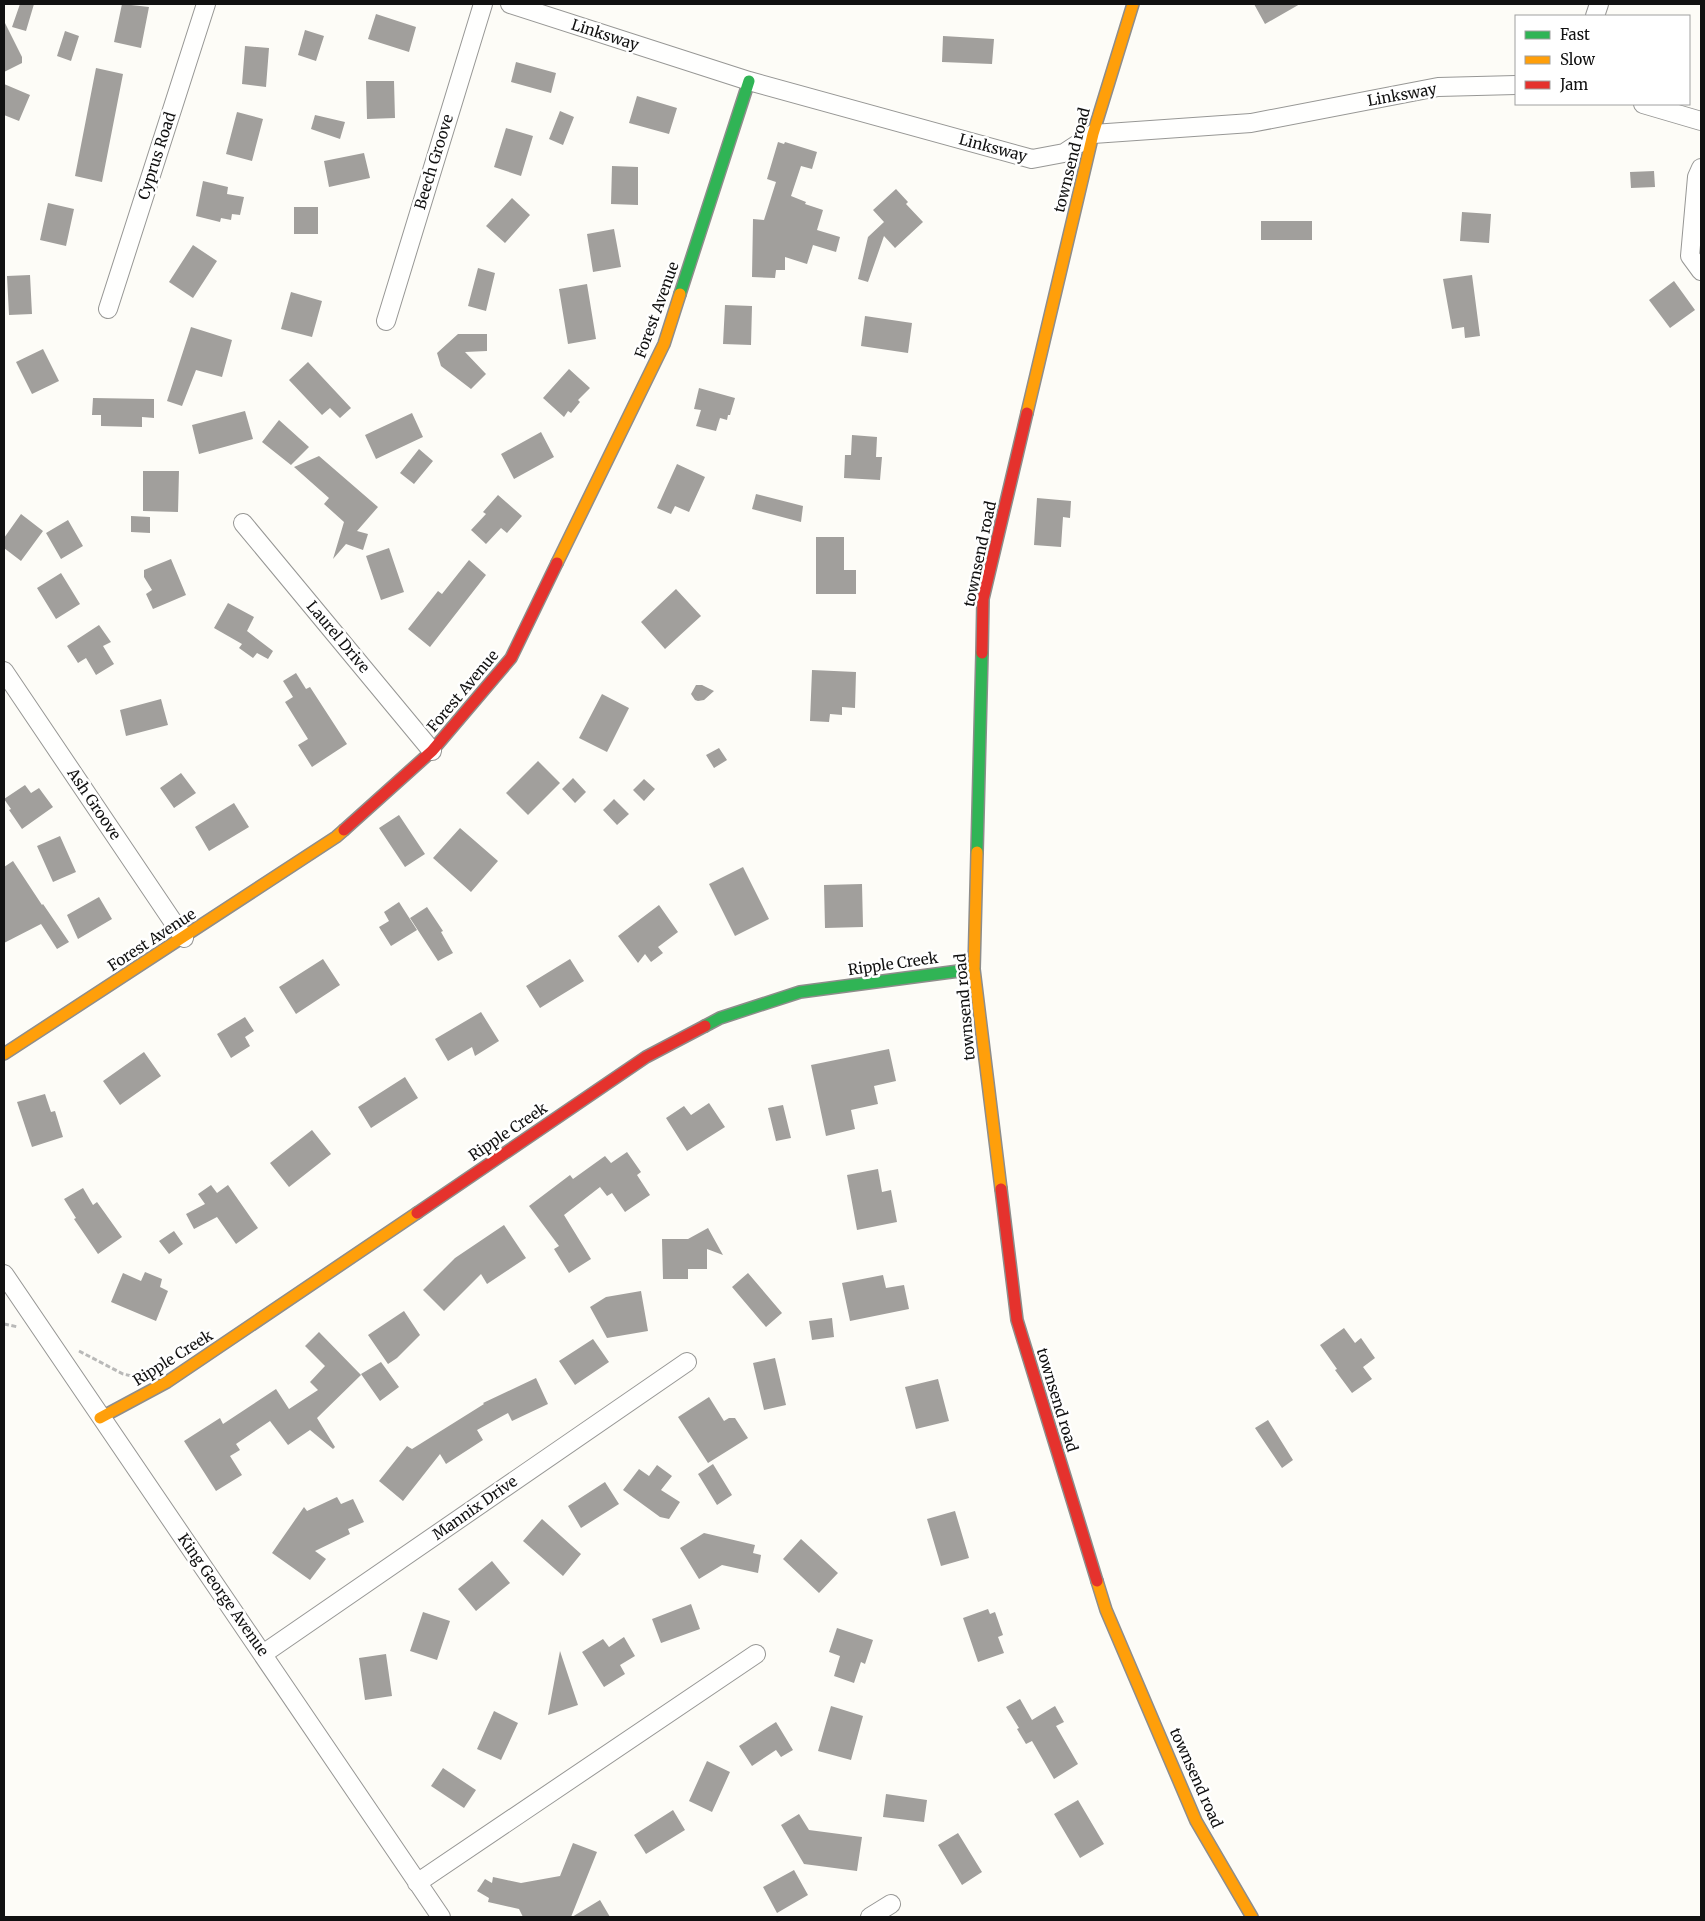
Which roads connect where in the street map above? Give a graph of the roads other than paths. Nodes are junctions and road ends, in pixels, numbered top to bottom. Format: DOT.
graph roads {
  1 [pos="206,4"];
  2 [pos="483,4"];
  3 [pos="510,4"];
  4 [pos="1133,4"];
  5 [pos="749,82"];
  6 [pos="1515,85"];
  7 [pos="1646,105"];
  8 [pos="1701,121"];
  9 [pos="1093,134"];
  10 [pos="1701,168"];
  11 [pos="1701,271"];
  12 [pos="108,309"];
  13 [pos="386,321"];
  14 [pos="243,523"];
  15 [pos="4,671"];
  16 [pos="432,751"];
  17 [pos="184,938"];
  18 [pos="974,969"];
  19 [pos="4,1054"];
  20 [pos="4,1274"];
  21 [pos="687,1362"];
  22 [pos="100,1418"];
  23 [pos="264,1654"];
  24 [pos="756,1654"];
  25 [pos="418,1883"];
  26 [pos="891,1904"];
  27 [pos="441,1917"];
  28 [pos="870,1917"];
  29 [pos="1252,1917"];
  1 -- 12 [label="street, Cyprus Road"];
  2 -- 13 [label="street, Beech Groove"];
  3 -- 5 [label="street, Linksway"];
  4 -- 9 [label="street, townsend road"];
  5 -- 9 [label="street, Linksway"];
  5 -- 16 [label="street, Forest Avenue"];
  6 -- 9 [label="street, Linksway"];
  7 -- 8 [label="street"];
  9 -- 18 [label="street, townsend road"];
  10 -- 11 [label="street"];
  14 -- 16 [label="street, Laurel Drive"];
  15 -- 17 [label="street, Ash Groove"];
  16 -- 17 [label="street, Forest Avenue"];
  17 -- 19 [label="street, Forest Avenue"];
  18 -- 22 [label="street, Ripple Creek"];
  18 -- 29 [label="street, townsend road"];
  20 -- 22 [label="street, King George Avenue"];
  21 -- 23 [label="street, Mannix Drive"];
  22 -- 23 [label="street, King George Avenue"];
  23 -- 25 [label="street, King George Avenue"];
  24 -- 25 [label="street"];
  25 -- 27 [label="street, King George Avenue"];
  26 -- 28 [label="street"];
}
